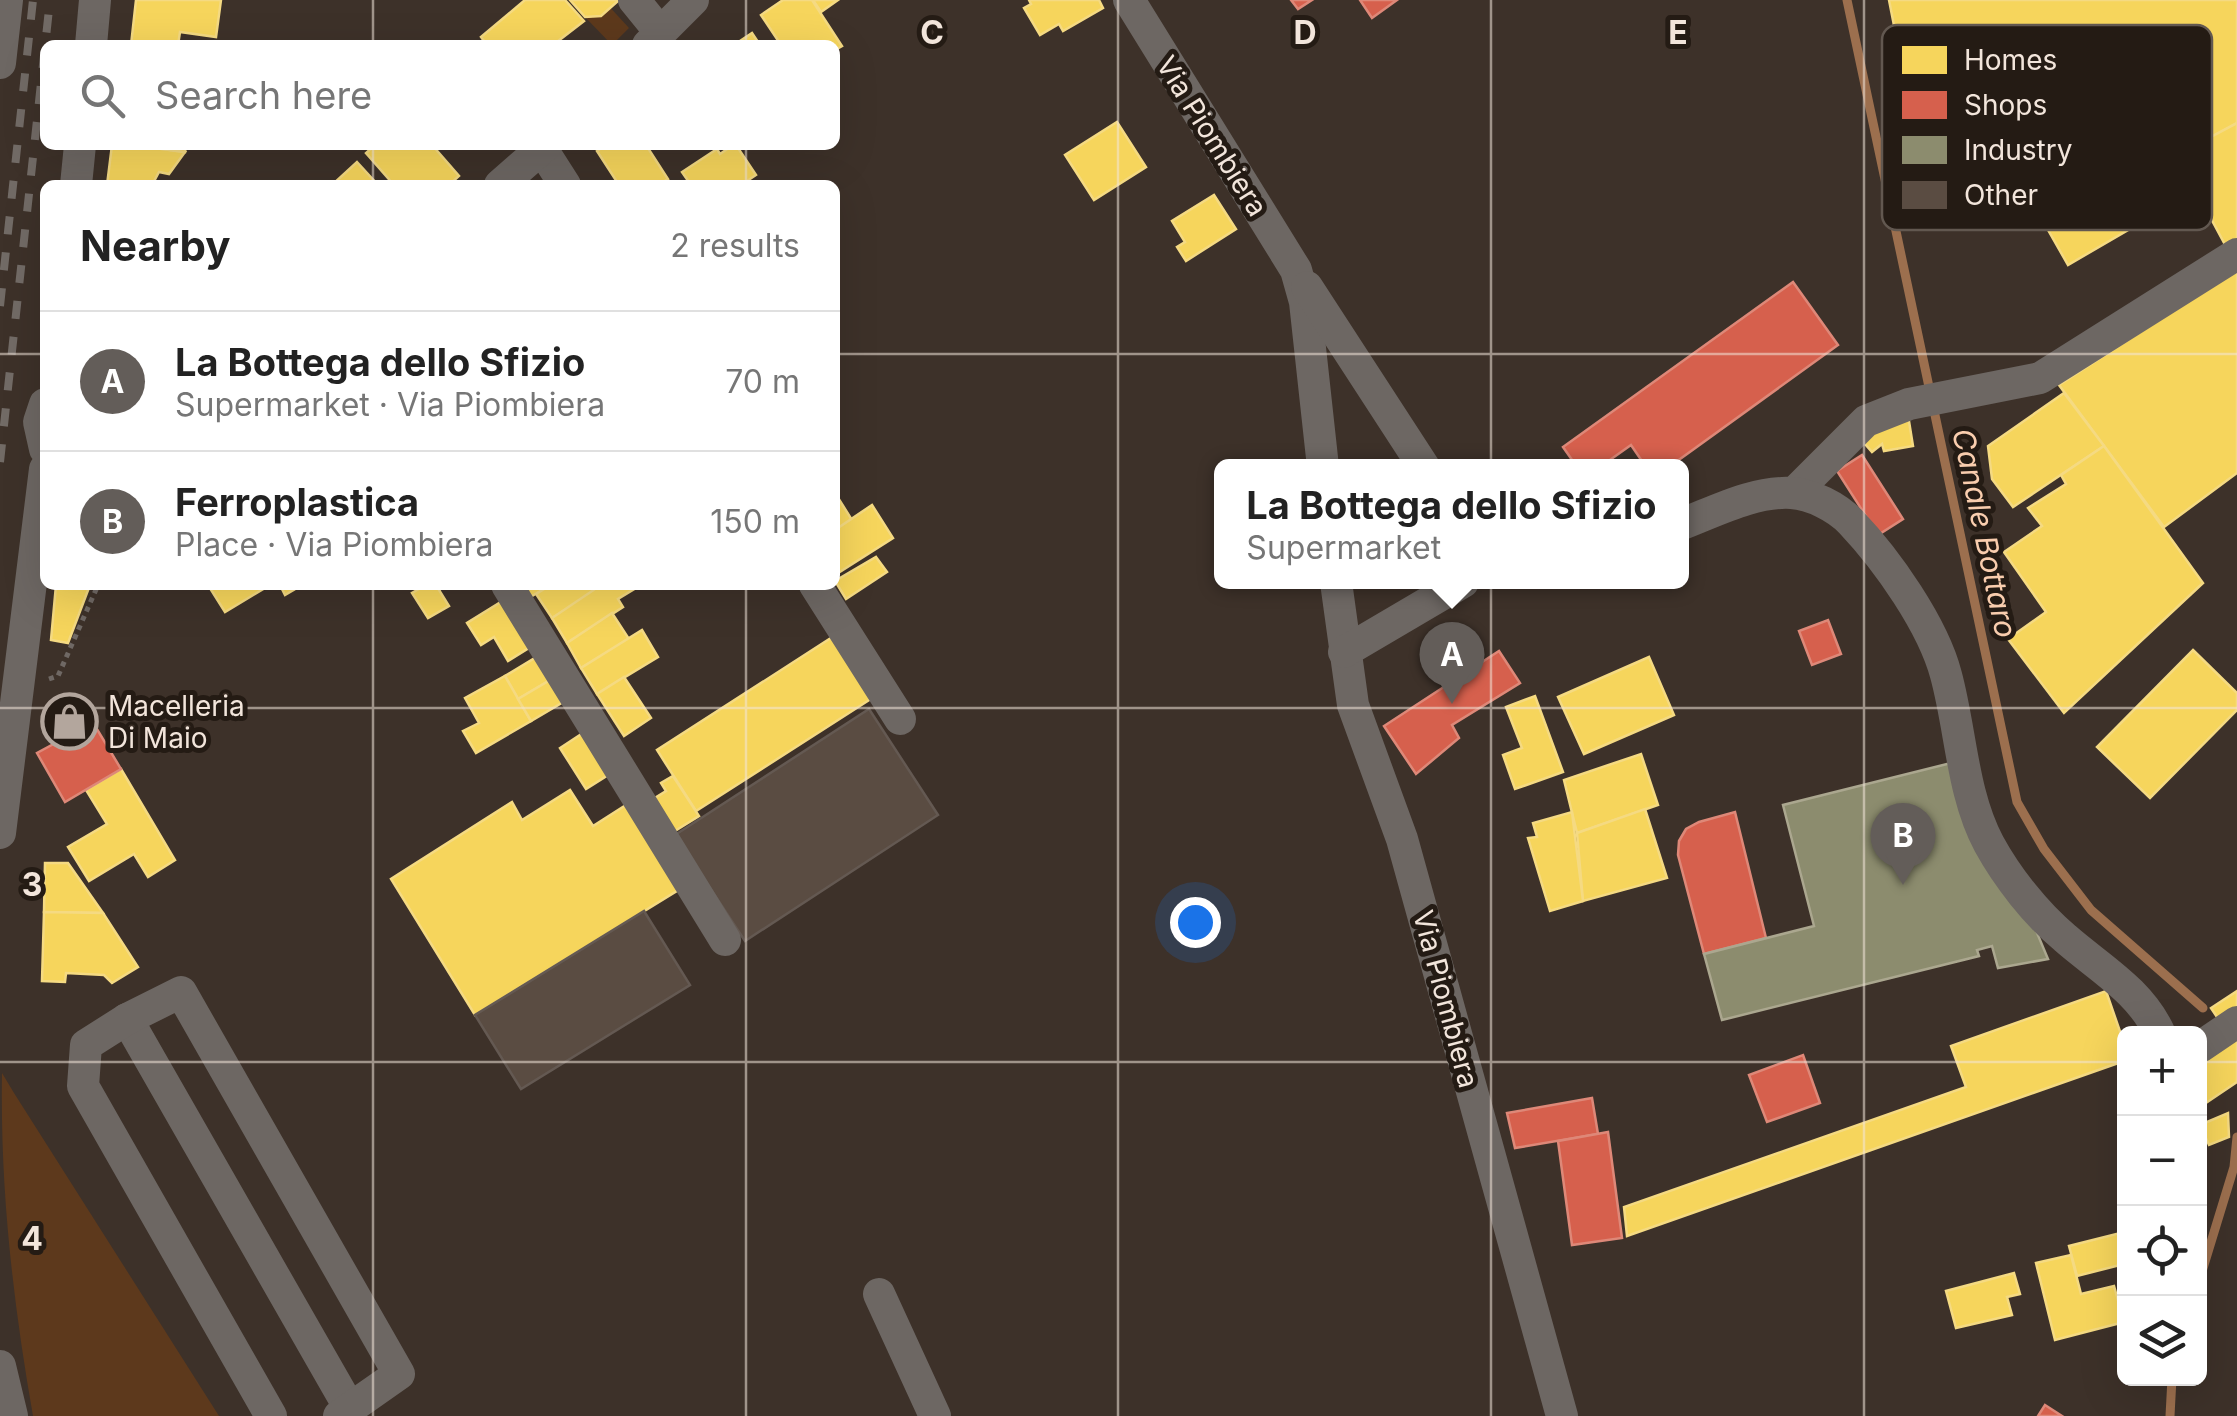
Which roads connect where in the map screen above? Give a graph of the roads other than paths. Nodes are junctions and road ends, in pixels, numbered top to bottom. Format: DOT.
graph roads {
  1 [pos="7,0"];
  2 [pos="96,0"];
  3 [pos="634,0"];
  4 [pos="693,0"];
  5 [pos="1129,0"];
  6 [pos="654,38"];
  7 [pos="92,40"];
  8 [pos="0,63"];
  9 [pos="80,150"];
  10 [pos="541,150"];
  11 [pos="546,150"];
  12 [pos="76,180"];
  13 [pos="506,180"];
  14 [pos="561,180"];
  15 [pos="2237,254"];
  16 [pos="1296,270"];
  17 [pos="1322,459"];
  18 [pos="1419,459"];
  19 [pos="1794,492"];
  20 [pos="1689,521"];
  21 [pos="40,534"];
  22 [pos="1337,589"];
  23 [pos="1451,589"];
  24 [pos="510,590"];
  25 [pos="818,590"];
  26 [pos="1344,652"];
  27 [pos="900,720"];
  28 [pos="2,794"];
  29 [pos="0,834"];
  30 [pos="726,940"];
  31 [pos="127,1018"];
  32 [pos="2237,1022"];
  33 [pos="2157,1026"];
  34 [pos="2207,1042"];
  35 [pos="879,1294"];
  36 [pos="0,1366"];
  37 [pos="344,1412"];
  38 [pos="12,1416"];
  39 [pos="270,1416"];
  40 [pos="936,1416"];
  41 [pos="1562,1416"];
  1 -- 8 [label="street"];
  2 -- 7 [label="street"];
  3 -- 6 [label="street"];
  4 -- 6 [label="street"];
  5 -- 16 [label="street, Via Piombiera"];
  9 -- 12 [label="street"];
  10 -- 13 [label="street"];
  11 -- 14 [label="street"];
  15 -- 19 [label="street"];
  16 -- 17 [label="street, Via Piombiera"];
  16 -- 18 [label="street, Via Piombiera"];
  19 -- 20 [label="street"];
  19 -- 33 [label="street"];
  21 -- 28 [label="street"];
  22 -- 26 [label="street, Via Piombiera"];
  23 -- 26 [label="street"];
  24 -- 30 [label="street"];
  25 -- 27 [label="street"];
  26 -- 41 [label="street, Via Piombiera"];
  28 -- 29 [label="street"];
  31 -- 37 [label="street"];
  31 -- 37 [label="street"];
  31 -- 39 [label="street"];
  32 -- 34 [label="street"];
  35 -- 40 [label="street"];
  36 -- 38 [label="street"];
}
